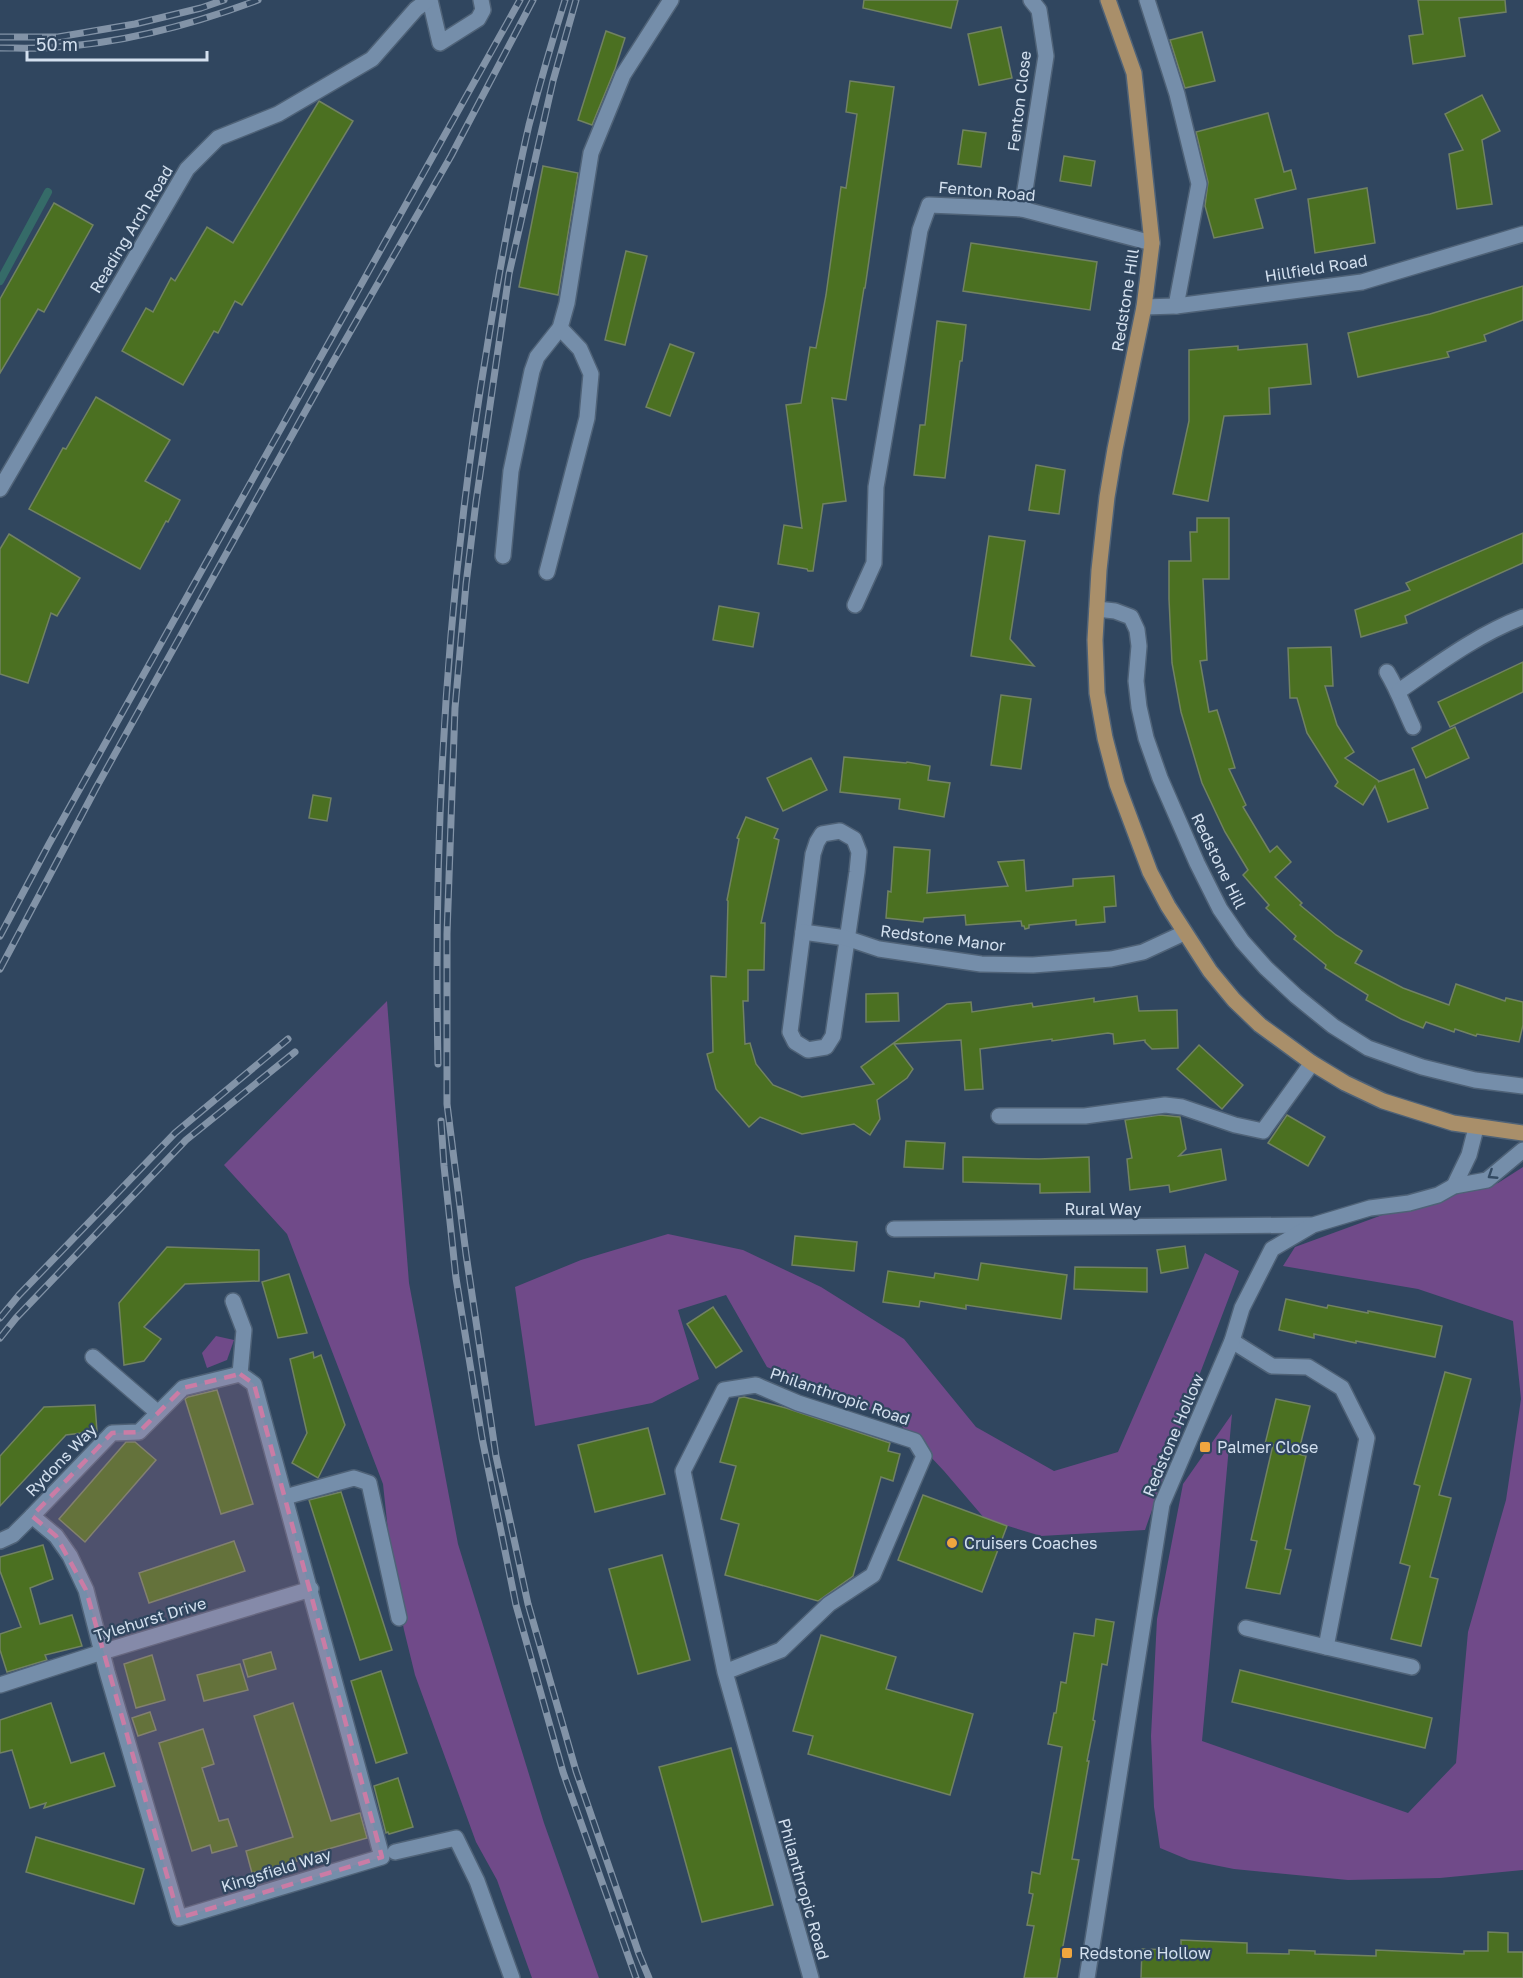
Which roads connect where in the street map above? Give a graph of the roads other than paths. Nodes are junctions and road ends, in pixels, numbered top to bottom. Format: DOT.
graph roads {
  1 [pos="481,0"];
  2 [pos="671,0"];
  3 [pos="1031,0"];
  4 [pos="1108,0"];
  5 [pos="1147,0"];
  6 [pos="424,3"];
  7 [pos="1022,209"];
  8 [pos="1523,234"];
  9 [pos="1152,243"];
  10 [pos="1176,306"];
  11 [pos="1144,307"];
  12 [pos="560,328"];
  13 [pos="0,489"];
  14 [pos="503,556"];
  15 [pos="547,572"];
  16 [pos="855,605"];
  17 [pos="1097,609"];
  18 [pos="1523,617"];
  19 [pos="1387,672"];
  20 [pos="1399,691"];
  21 [pos="1413,727"];
  22 [pos="802,932"];
  23 [pos="1184,933"];
  24 [pos="846,938"];
  25 [pos="1312,1063"];
  26 [pos="1523,1086"];
  27 [pos="999,1116"];
  28 [pos="1476,1128"];
  29 [pos="1523,1133"];
  30 [pos="1523,1150"];
  31 [pos="1454,1186"];
  32 [pos="1313,1225"];
  33 [pos="894,1229"];
  34 [pos="233,1301"];
  35 [pos="1232,1341"];
  36 [pos="93,1357"];
  37 [pos="240,1374"];
  38 [pos="157,1412"];
  39 [pos="285,1497"];
  40 [pos="32,1516"];
  41 [pos="0,1541"];
  42 [pos="310,1589"];
  43 [pos="399,1618"];
  44 [pos="1246,1628"];
  45 [pos="1326,1647"];
  46 [pos="102,1652"];
  47 [pos="1412,1667"];
  48 [pos="725,1672"];
  49 [pos="0,1685"];
  50 [pos="395,1852"];
  51 [pos="512,1978"];
  52 [pos="811,1978"];
  53 [pos="1087,1978"];
  1 -- 6 [label="street"];
  2 -- 12 [label="street"];
  3 -- 7 [label="street, Fenton Close"];
  4 -- 9 [label="main road, Redstone Hill"];
  5 -- 10 [label="street"];
  6 -- 13 [label="street, Reading Arch Road"];
  7 -- 9 [label="street, Fenton Road"];
  7 -- 16 [label="street, Fenton Road"];
  8 -- 10 [label="street, Hillfield Road"];
  9 -- 11 [label="main road, Redstone Hill"];
  10 -- 11 [label="street, Hillfield Road"];
  11 -- 17 [label="main road, Redstone Hill"];
  12 -- 14 [label="street"];
  12 -- 15 [label="street"];
  17 -- 23 [label="main road, Redstone Hill"];
  17 -- 26 [label="street, Redstone Hill"];
  18 -- 20 [label="street"];
  19 -- 20 [label="street"];
  20 -- 21 [label="street"];
  22 -- 24 [label="street, Redstone Manor"];
  22 -- 24 [label="street"];
  22 -- 24 [label="street"];
  23 -- 24 [label="street, Redstone Manor"];
  23 -- 25 [label="main road, Redstone Hill"];
  25 -- 27 [label="street"];
  25 -- 28 [label="main road, Redstone Hill"];
  28 -- 29 [label="main road, Redstone Hill"];
  28 -- 31 [label="street"];
  30 -- 31 [label="street, Redstone Hollow, one-way"];
  31 -- 32 [label="street, Redstone Hollow"];
  32 -- 33 [label="street, Rural Way"];
  32 -- 35 [label="street, Redstone Hollow"];
  34 -- 37 [label="street"];
  35 -- 45 [label="street"];
  35 -- 53 [label="street, Redstone Hollow"];
  36 -- 38 [label="street"];
  37 -- 38 [label="street, Rydons Way"];
  37 -- 39 [label="street"];
  38 -- 40 [label="street, Rydons Way"];
  39 -- 42 [label="street"];
  39 -- 43 [label="street"];
  40 -- 41 [label="street"];
  40 -- 46 [label="street, Rydons Way"];
  42 -- 46 [label="street, Tylehurst Drive"];
  42 -- 46 [label="street, Kingsfield Way"];
  44 -- 45 [label="street"];
  45 -- 47 [label="street"];
  46 -- 49 [label="street, Tylehurst Drive"];
  48 -- 48 [label="street, Philanthropic Road"];
  48 -- 52 [label="street, Philanthropic Road"];
  50 -- 51 [label="street"];
}
